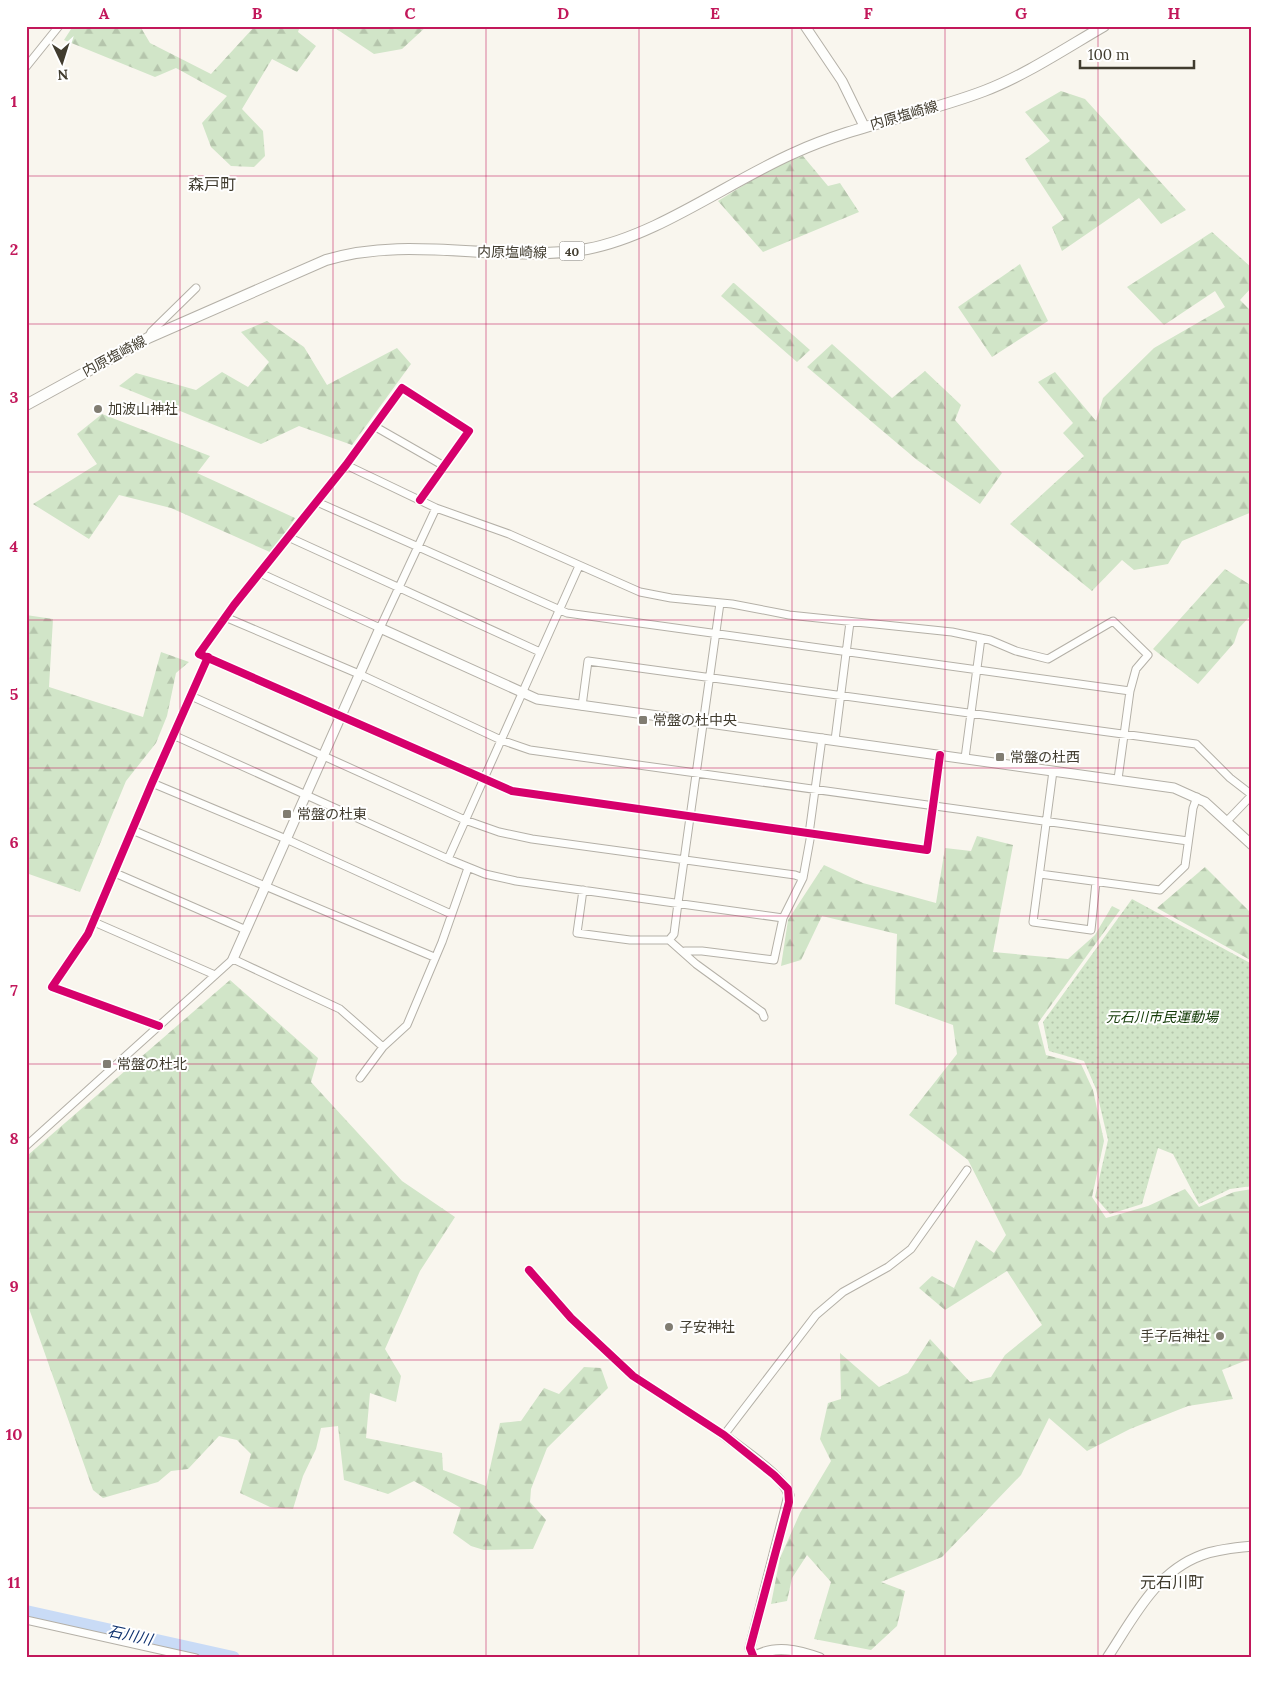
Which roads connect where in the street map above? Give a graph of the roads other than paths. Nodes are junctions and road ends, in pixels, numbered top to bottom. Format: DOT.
graph roads {
  1 [pos="59,26"];
  2 [pos="806,26"];
  3 [pos="1104,26"];
  4 [pos="26,66"];
  5 [pos="864,126"];
  6 [pos="196,288"];
  7 [pos="148,338"];
  8 [pos="27,402"];
  9 [pos="374,426"];
  10 [pos="346,465"];
  11 [pos="444,466"];
  12 [pos="420,500"];
  13 [pos="317,502"];
  14 [pos="436,508"];
  15 [pos="288,537"];
  16 [pos="417,548"];
  17 [pos="579,566"];
  18 [pos="260,574"];
  19 [pos="399,586"];
  20 [pos="720,603"];
  21 [pos="559,610"];
  22 [pos="225,617"];
  23 [pos="850,622"];
  24 [pos="380,628"];
  25 [pos="716,633"];
  26 [pos="982,638"];
  27 [pos="847,651"];
  28 [pos="540,652"];
  29 [pos="208,657"];
  30 [pos="978,670"];
  31 [pos="359,674"];
  32 [pos="710,676"];
  33 [pos="1130,691"];
  34 [pos="522,693"];
  35 [pos="841,694"];
  36 [pos="191,696"];
  37 [pos="582,706"];
  38 [pos="971,712"];
  39 [pos="340,716"];
  40 [pos="704,722"];
  41 [pos="1125,733"];
  42 [pos="173,736"];
  43 [pos="822,738"];
  44 [pos="501,740"];
  45 [pos="835,740"];
  46 [pos="323,755"];
  47 [pos="940,755"];
  48 [pos="965,758"];
  49 [pos="1053,771"];
  50 [pos="696,774"];
  51 [pos="1118,779"];
  52 [pos="483,780"];
  53 [pos="152,783"];
  54 [pos="815,790"];
  55 [pos="305,796"];
  56 [pos="1197,797"];
  57 [pos="933,806"];
  58 [pos="690,817"];
  59 [pos="465,820"];
  60 [pos="1046,821"];
  61 [pos="1227,821"];
  62 [pos="132,830"];
  63 [pos="810,834"];
  64 [pos="286,839"];
  65 [pos="1188,842"];
  66 [pos="1252,845"];
  67 [pos="448,859"];
  68 [pos="684,860"];
  69 [pos="468,868"];
  70 [pos="115,873"];
  71 [pos="1040,874"];
  72 [pos="803,878"];
  73 [pos="1096,882"];
  74 [pos="264,887"];
  75 [pos="583,890"];
  76 [pos="678,903"];
  77 [pos="452,914"];
  78 [pos="783,918"];
  79 [pos="94,922"];
  80 [pos="246,930"];
  81 [pos="669,940"];
  82 [pos="684,952"];
  83 [pos="434,957"];
  84 [pos="234,959"];
  85 [pos="215,975"];
  86 [pos="764,1017"];
  87 [pos="159,1026"];
  88 [pos="383,1047"];
  89 [pos="360,1078"];
  90 [pos="26,1146"];
  91 [pos="967,1170"];
  92 [pos="529,1270"];
  93 [pos="724,1435"];
  94 [pos="1252,1546"];
  95 [pos="26,1620"];
  96 [pos="754,1657"];
  97 [pos="196,1658"];
  98 [pos="820,1658"];
  99 [pos="1107,1658"];
  1 -- 4 [label="street"];
  2 -- 5 [label="street"];
  3 -- 5 [label="main road, 内原塩崎線 / 40"];
  5 -- 7 [label="main road, 内原塩崎線 / 40"];
  6 -- 7 [label="street"];
  7 -- 8 [label="main road, 内原塩崎線 / 40"];
  9 -- 10 [label="street"];
  9 -- 11 [label="street"];
  9 -- 11 [label="street"];
  10 -- 12 [label="street"];
  10 -- 13 [label="street"];
  11 -- 12 [label="street"];
  12 -- 14 [label="street"];
  13 -- 15 [label="street"];
  13 -- 16 [label="street"];
  14 -- 16 [label="street"];
  14 -- 17 [label="street"];
  15 -- 18 [label="street"];
  15 -- 19 [label="street"];
  16 -- 19 [label="street"];
  16 -- 21 [label="street"];
  17 -- 20 [label="street"];
  17 -- 21 [label="street"];
  18 -- 22 [label="street"];
  18 -- 24 [label="street"];
  19 -- 24 [label="street"];
  19 -- 28 [label="street"];
  20 -- 23 [label="street"];
  20 -- 25 [label="street"];
  21 -- 25 [label="street"];
  21 -- 28 [label="street"];
  22 -- 29 [label="street"];
  22 -- 31 [label="street"];
  23 -- 26 [label="street"];
  23 -- 27 [label="street"];
  24 -- 31 [label="street"];
  24 -- 34 [label="street"];
  25 -- 27 [label="street"];
  25 -- 32 [label="street"];
  26 -- 30 [label="street"];
  26 -- 33 [label="street"];
  27 -- 30 [label="street"];
  27 -- 35 [label="street"];
  28 -- 34 [label="street"];
  29 -- 36 [label="street"];
  29 -- 39 [label="street"];
  30 -- 33 [label="street"];
  30 -- 38 [label="street"];
  31 -- 39 [label="street"];
  31 -- 44 [label="street"];
  32 -- 35 [label="street"];
  32 -- 37 [label="street"];
  32 -- 40 [label="street"];
  33 -- 41 [label="street"];
  34 -- 37 [label="street"];
  34 -- 44 [label="street"];
  35 -- 38 [label="street"];
  35 -- 45 [label="street"];
  36 -- 42 [label="street"];
  36 -- 46 [label="street"];
  37 -- 40 [label="street"];
  38 -- 41 [label="street"];
  38 -- 48 [label="street"];
  39 -- 46 [label="street"];
  39 -- 52 [label="street"];
  40 -- 43 [label="street"];
  40 -- 50 [label="street"];
  41 -- 51 [label="street"];
  41 -- 61 [label="street"];
  42 -- 53 [label="street"];
  42 -- 55 [label="street"];
  43 -- 45 [label="street"];
  43 -- 54 [label="street"];
  44 -- 50 [label="street"];
  44 -- 52 [label="street"];
  45 -- 47 [label="street"];
  46 -- 55 [label="street"];
  46 -- 59 [label="street"];
  47 -- 48 [label="street"];
  47 -- 57 [label="street"];
  48 -- 49 [label="street"];
  49 -- 51 [label="street"];
  49 -- 60 [label="street"];
  50 -- 54 [label="street"];
  50 -- 58 [label="street"];
  51 -- 56 [label="street"];
  52 -- 58 [label="street"];
  52 -- 59 [label="street"];
  53 -- 62 [label="street"];
  53 -- 64 [label="street"];
  54 -- 57 [label="street"];
  54 -- 63 [label="street"];
  55 -- 64 [label="street"];
  55 -- 67 [label="street"];
  56 -- 61 [label="street"];
  56 -- 65 [label="street"];
  57 -- 60 [label="street"];
  57 -- 63 [label="street"];
  58 -- 63 [label="street"];
  58 -- 68 [label="street"];
  59 -- 67 [label="street"];
  59 -- 68 [label="street"];
  60 -- 65 [label="street"];
  60 -- 71 [label="street"];
  61 -- 66 [label="street"];
  62 -- 70 [label="street"];
  62 -- 74 [label="street"];
  63 -- 72 [label="street"];
  64 -- 74 [label="street"];
  64 -- 77 [label="street"];
  65 -- 73 [label="street"];
  67 -- 69 [label="street"];
  68 -- 72 [label="street"];
  68 -- 76 [label="street"];
  69 -- 75 [label="street"];
  69 -- 77 [label="street"];
  70 -- 79 [label="street"];
  70 -- 80 [label="street"];
  71 -- 73 [label="street"];
  71 -- 73 [label="street"];
  72 -- 78 [label="street"];
  74 -- 80 [label="street"];
  74 -- 83 [label="street"];
  75 -- 76 [label="street"];
  75 -- 81 [label="street"];
  76 -- 78 [label="street"];
  76 -- 81 [label="street"];
  77 -- 83 [label="street"];
  78 -- 82 [label="street"];
  79 -- 85 [label="street"];
  79 -- 87 [label="street"];
  80 -- 84 [label="street"];
  81 -- 82 [label="street"];
  82 -- 86 [label="street"];
  83 -- 88 [label="street"];
  84 -- 85 [label="street"];
  84 -- 88 [label="street"];
  85 -- 87 [label="street"];
  87 -- 90 [label="street"];
  88 -- 89 [label="street"];
  91 -- 93 [label="street"];
  92 -- 93 [label="street"];
  93 -- 96 [label="street"];
  94 -- 99 [label="street"];
  95 -- 97 [label="street"];
  96 -- 98 [label="street"];
}
